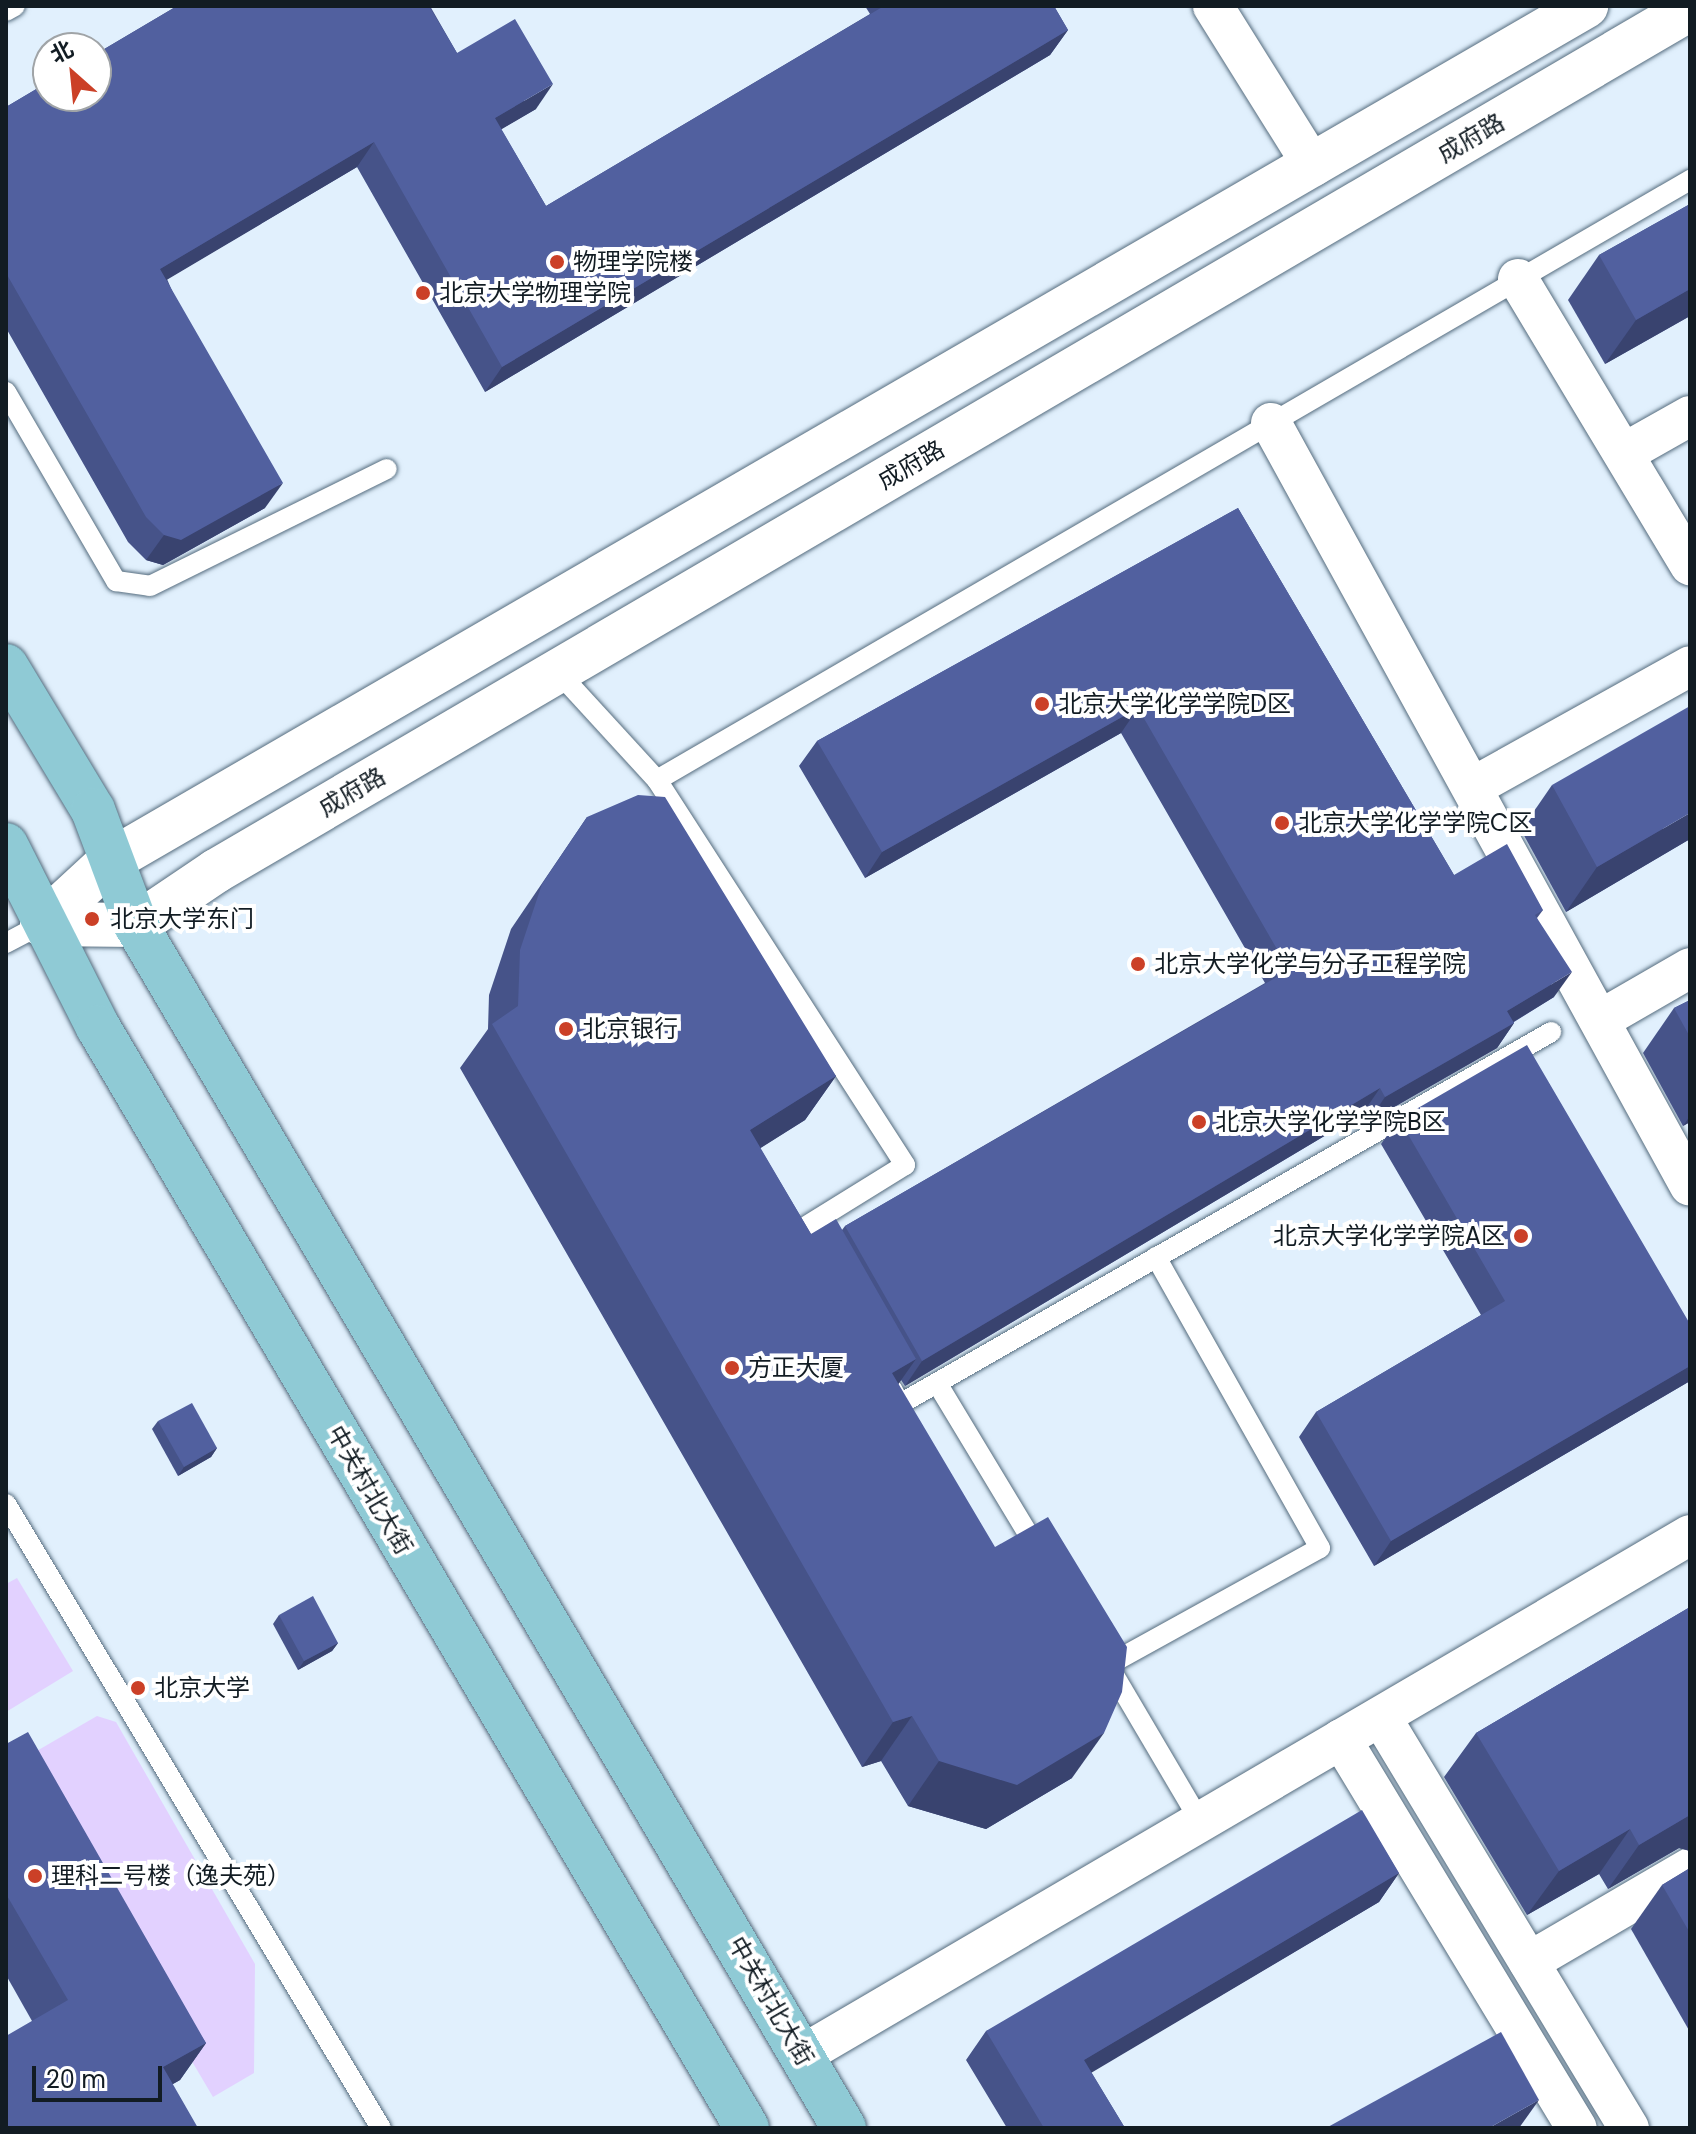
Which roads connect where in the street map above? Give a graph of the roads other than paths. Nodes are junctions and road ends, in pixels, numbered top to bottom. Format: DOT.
graph roads {
  1 [pos="15,6"];
  2 [pos="1213,6"];
  3 [pos="1586,6"];
  4 [pos="1690,9"];
  5 [pos="6,11"];
  6 [pos="1313,166"];
  7 [pos="1690,180"];
  8 [pos="1518,279"];
  9 [pos="6,392"];
  10 [pos="1690,416"];
  11 [pos="1271,423"];
  12 [pos="1626,452"];
  13 [pos="387,469"];
  14 [pos="1690,565"];
  15 [pos="6,666"];
  16 [pos="1690,666"];
  17 [pos="558,672"];
  18 [pos="657,780"];
  19 [pos="1473,787"];
  20 [pos="6,845"];
  21 [pos="110,861"];
  22 [pos="136,925"];
  23 [pos="24,934"];
  24 [pos="1690,968"];
  25 [pos="1600,1020"];
  26 [pos="1551,1032"];
  27 [pos="1690,1186"];
  28 [pos="1156,1257"];
  29 [pos="823,1270"];
  30 [pos="877,1364"];
  31 [pos="937,1383"];
  32 [pos="6,1504"];
  33 [pos="1690,1535"];
  34 [pos="1051,1571"];
  35 [pos="1381,1717"];
  36 [pos="1341,1739"];
  37 [pos="1201,1823"];
  38 [pos="1690,1868"];
  39 [pos="1529,1962"];
  40 [pos="802,2055"];
  41 [pos="381,2128"];
  42 [pos="747,2128"];
  43 [pos="844,2128"];
  44 [pos="1577,2128"];
  45 [pos="1629,2128"];
  1 -- 5 [label="lane"];
  2 -- 6 [label="street"];
  3 -- 6 [label="main road"];
  4 -- 17 [label="main road, 成府路"];
  6 -- 21 [label="main road"];
  7 -- 8 [label="lane"];
  8 -- 11 [label="lane"];
  8 -- 12 [label="street"];
  9 -- 13 [label="lane"];
  10 -- 12 [label="street"];
  11 -- 18 [label="lane"];
  11 -- 19 [label="street"];
  12 -- 14 [label="street"];
  15 -- 21 [label="main road"];
  16 -- 19 [label="street"];
  17 -- 18 [label="lane"];
  17 -- 22 [label="main road, 成府路"];
  18 -- 29 [label="lane"];
  19 -- 25 [label="street"];
  20 -- 23 [label="main road, 中关村北大街"];
  21 -- 22 [label="main road, 中关村北大街"];
  21 -- 23 [label="main road"];
  22 -- 23 [label="main road"];
  22 -- 40 [label="main road, 中关村北大街"];
  23 -- 42 [label="main road, 中关村北大街"];
  24 -- 25 [label="street"];
  25 -- 27 [label="street"];
  26 -- 28 [label="lane"];
  28 -- 31 [label="lane"];
  28 -- 37 [label="lane"];
  30 -- 31 [label="lane"];
  31 -- 34 [label="lane"];
  32 -- 41 [label="lane"];
  33 -- 35 [label="street"];
  35 -- 36 [label="street"];
  35 -- 39 [label="street"];
  36 -- 37 [label="street"];
  36 -- 44 [label="street"];
  37 -- 40 [label="street"];
  38 -- 39 [label="street"];
  39 -- 45 [label="street"];
  40 -- 43 [label="main road, 中关村北大街"];
}
